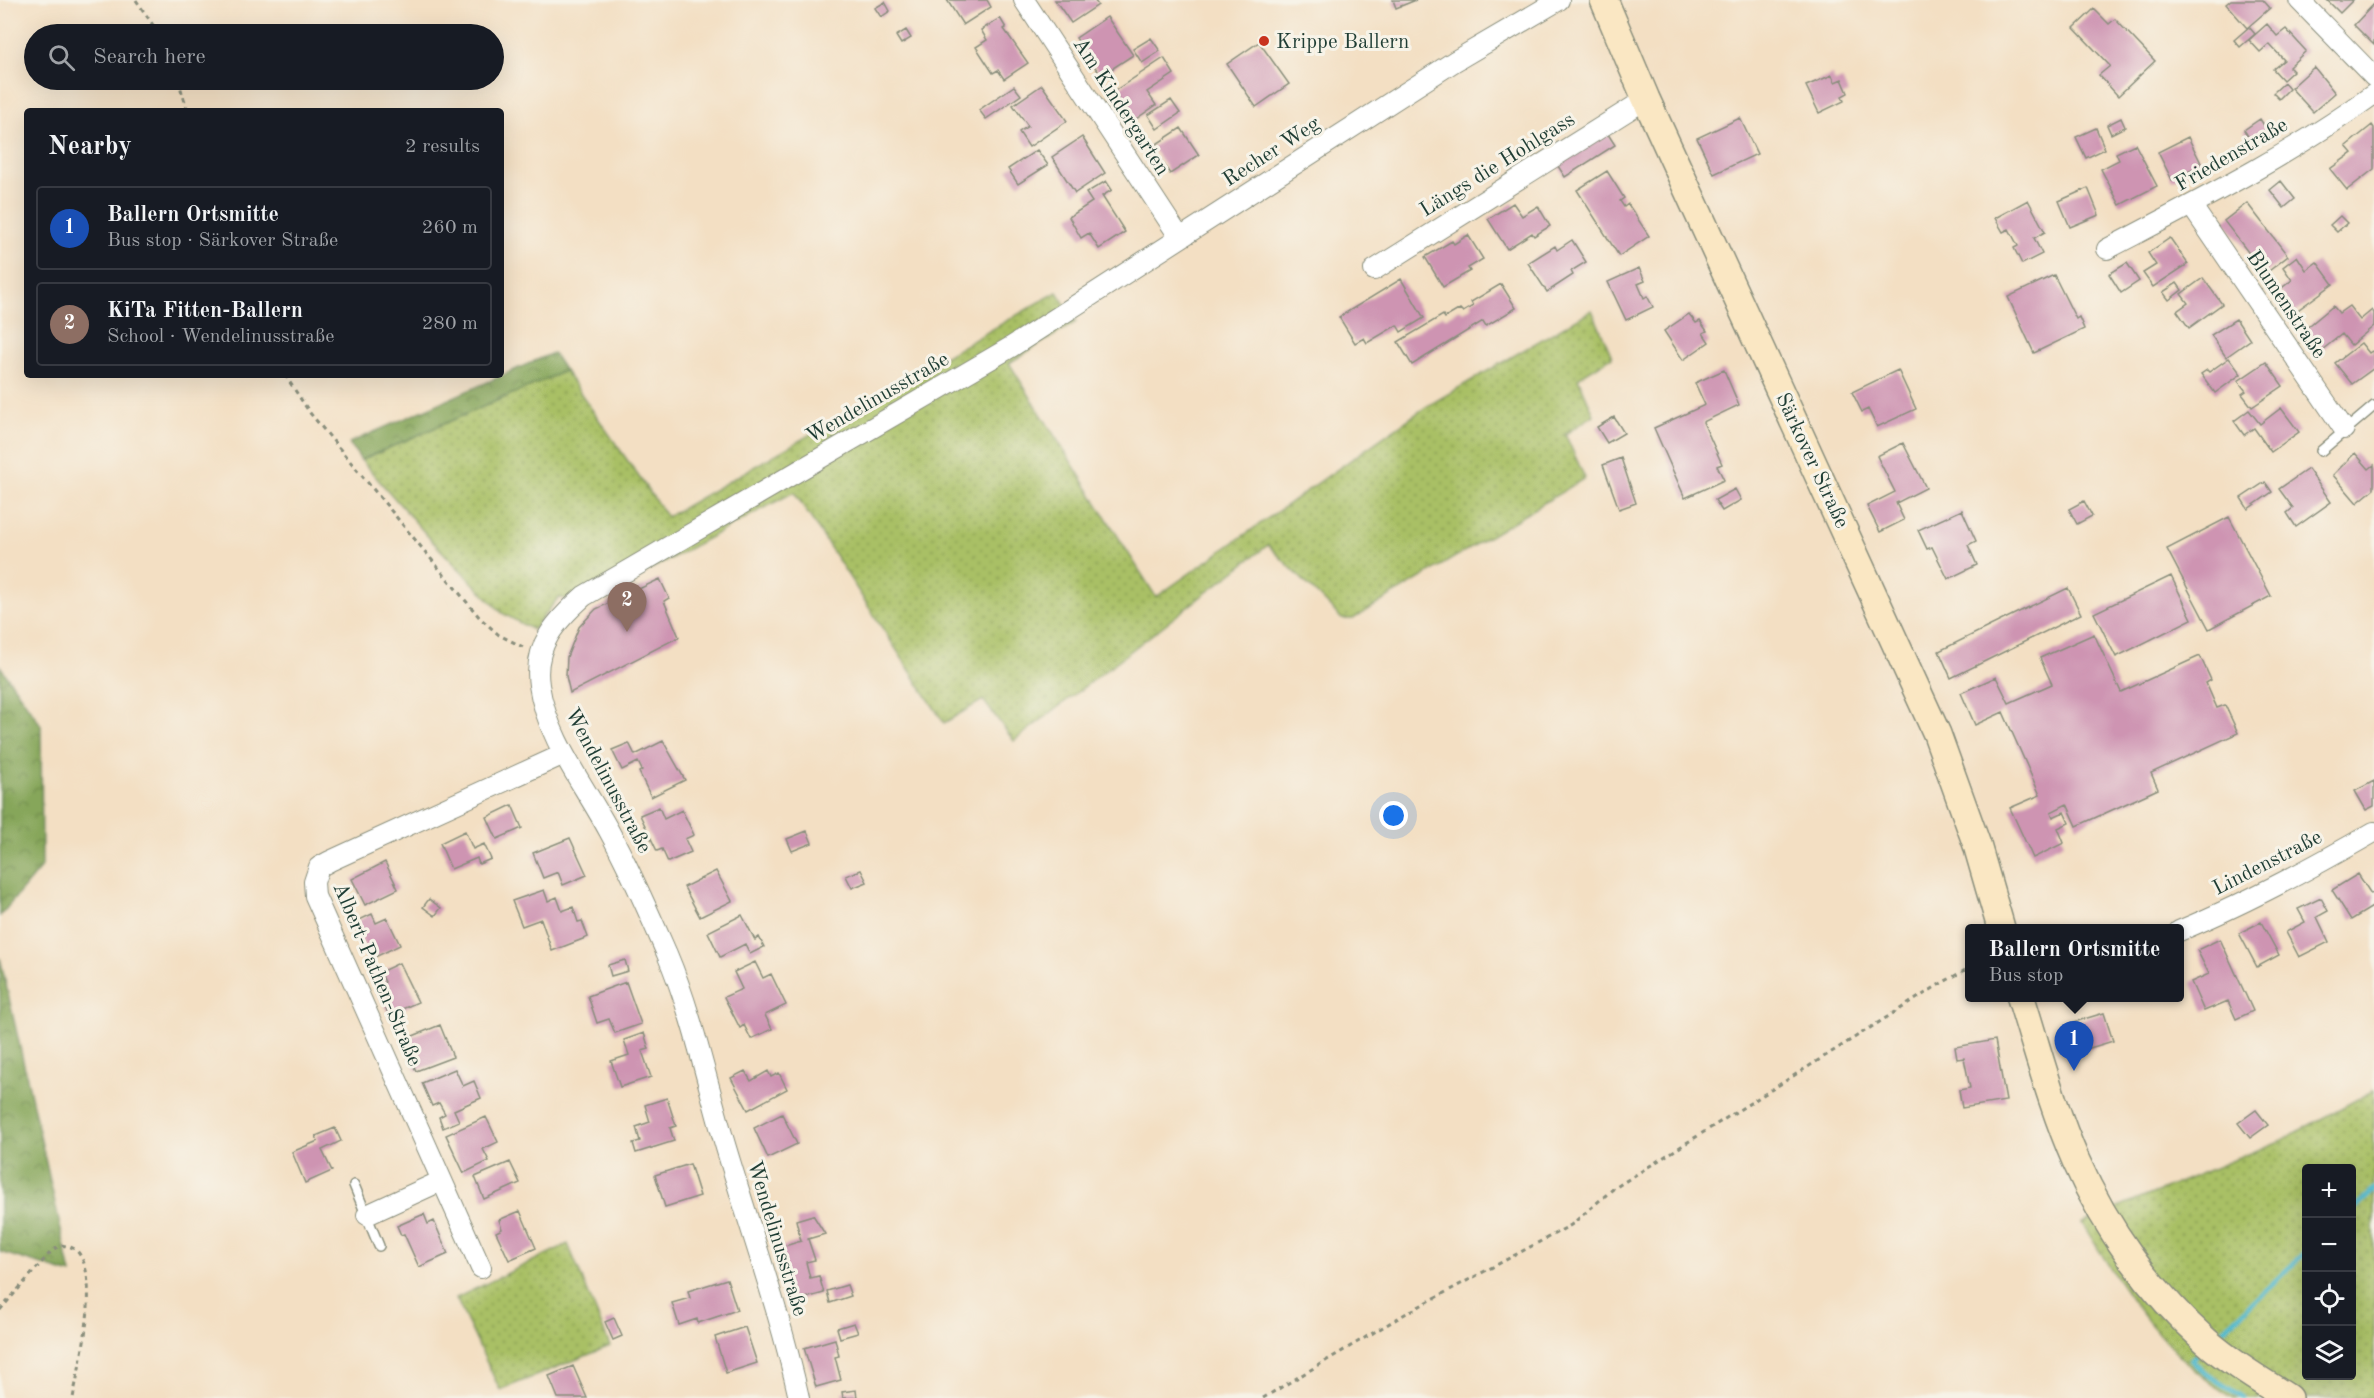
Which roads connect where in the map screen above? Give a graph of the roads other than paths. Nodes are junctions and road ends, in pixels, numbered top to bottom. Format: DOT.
graph roads {
  1 [pos="1024,0"];
  2 [pos="1559,0"];
  3 [pos="1604,0"];
  4 [pos="2299,0"];
  5 [pos="2374,77"];
  6 [pos="2374,94"];
  7 [pos="1646,99"];
  8 [pos="2191,206"];
  9 [pos="1180,238"];
  10 [pos="2107,249"];
  11 [pos="1374,270"];
  12 [pos="1011,347"];
  13 [pos="2374,406"];
  14 [pos="2344,429"];
  15 [pos="2321,451"];
  16 [pos="564,754"];
  17 [pos="2374,832"];
  18 [pos="2000,924"];
  19 [pos="2184,929"];
  20 [pos="2022,1002"];
  21 [pos="441,1181"];
  22 [pos="354,1185"];
  23 [pos="367,1215"];
  24 [pos="379,1246"];
  25 [pos="481,1268"];
  26 [pos="799,1398"];
  27 [pos="2288,1398"];
  1 -- 9 [label="street, Am Kindergarten"];
  2 -- 9 [label="street, Recher Weg"];
  3 -- 7 [label="main road, Särkover Straße"];
  4 -- 5 [label="street"];
  6 -- 8 [label="street, Friedenstraße"];
  7 -- 11 [label="street, Längs die Hohlgass"];
  7 -- 18 [label="main road, Särkover Straße"];
  8 -- 10 [label="street, Friedenstraße"];
  8 -- 14 [label="street, Blumenstraße"];
  9 -- 12 [label="street, Recher Weg"];
  12 -- 16 [label="street, Wendelinusstraße"];
  13 -- 14 [label="lane"];
  14 -- 15 [label="lane"];
  16 -- 21 [label="street, Albert-Pathen-Straße"];
  16 -- 26 [label="street, Wendelinusstraße"];
  17 -- 19 [label="street, Lindenstraße"];
  20 -- 27 [label="main road"];
  21 -- 23 [label="street"];
  21 -- 25 [label="street, Albert-Pathen-Straße"];
  22 -- 23 [label="lane"];
  23 -- 24 [label="lane"];
}
